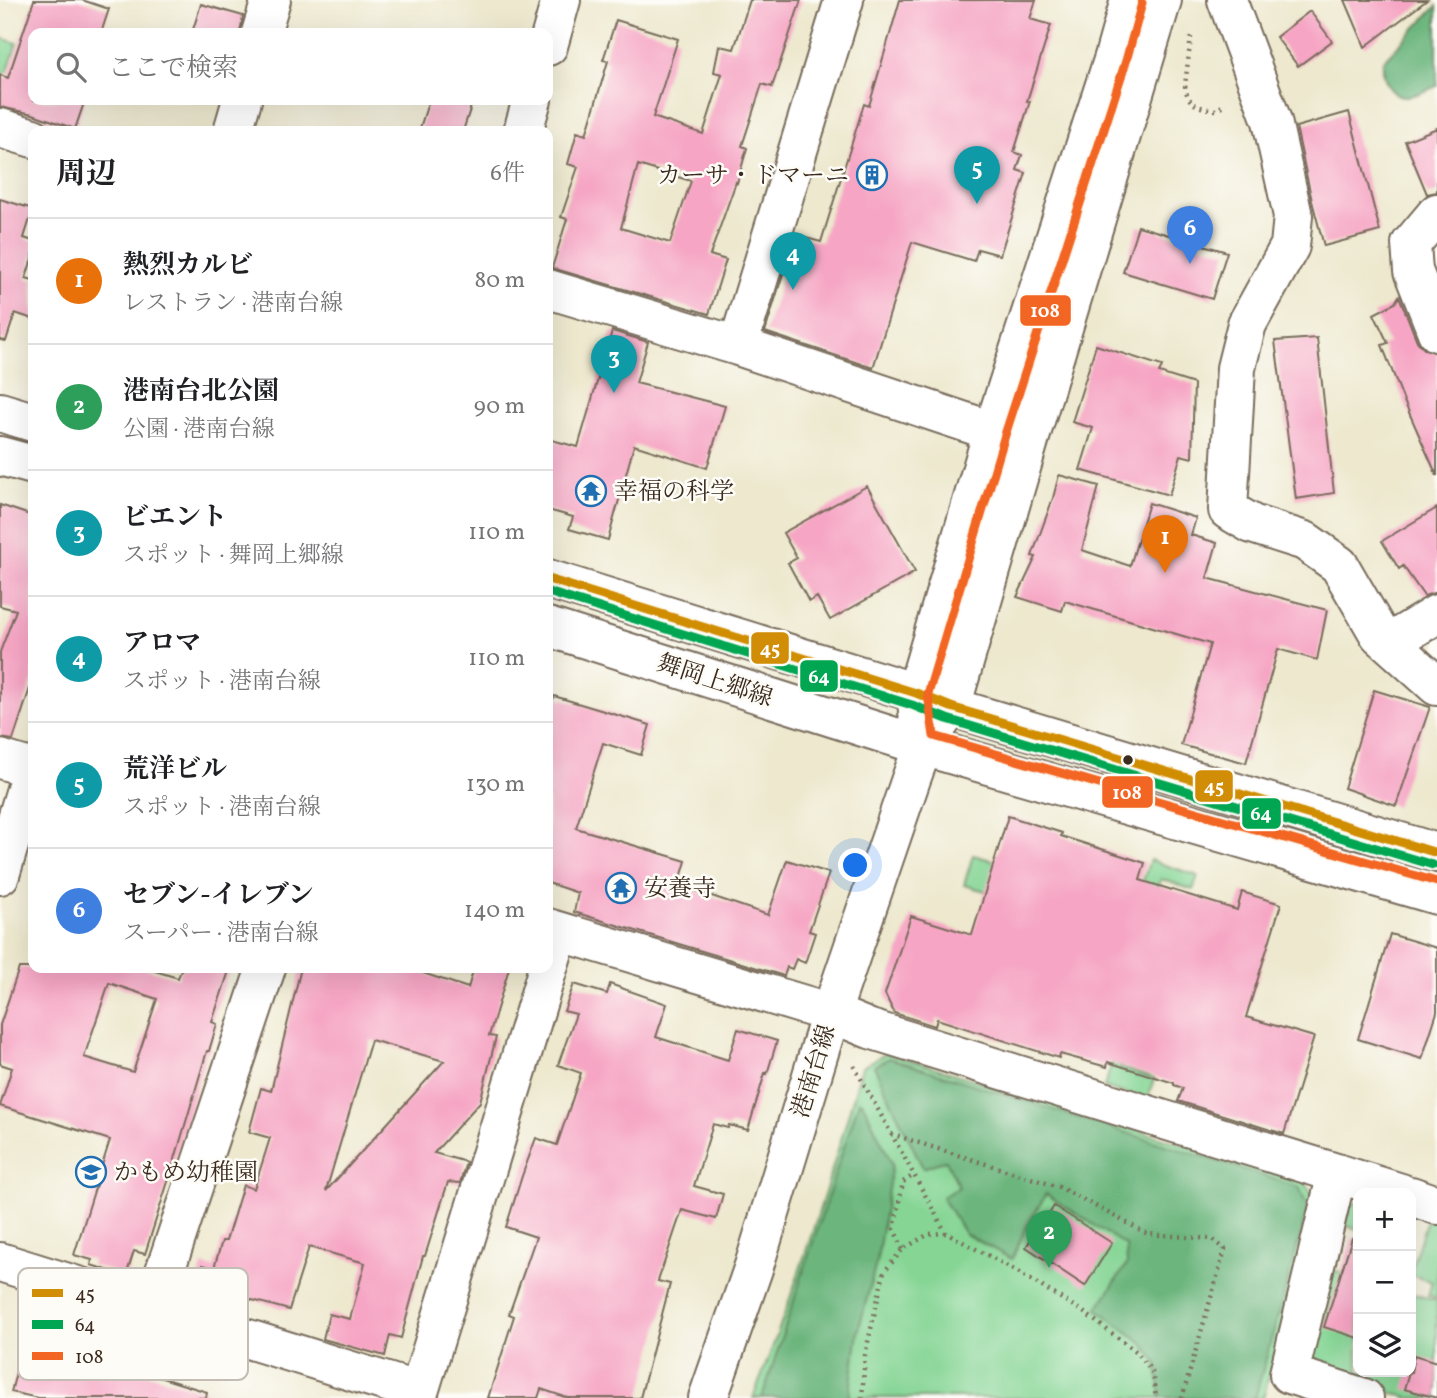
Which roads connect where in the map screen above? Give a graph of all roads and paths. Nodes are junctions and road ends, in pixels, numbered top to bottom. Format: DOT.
graph roads {
  1 [pos="271,0"];
  2 [pos="561,0"];
  3 [pos="844,0"];
  4 [pos="1130,0"];
  5 [pos="1162,0"];
  6 [pos="1227,0"];
  7 [pos="263,28"];
  8 [pos="553,28"];
  9 [pos="1191,28"];
  10 [pos="1228,102"];
  11 [pos="241,105"];
  12 [pos="531,105"];
  13 [pos="234,126"];
  14 [pos="524,126"];
  15 [pos="0,128"];
  16 [pos="28,136"];
  17 [pos="1437,213"];
  18 [pos="553,290"];
  19 [pos="1437,332"];
  20 [pos="738,346"];
  21 [pos="0,412"];
  22 [pos="28,420"];
  23 [pos="1011,437"];
  24 [pos="0,456"];
  25 [pos="28,464"];
  26 [pos="553,581"];
  27 [pos="1437,614"];
  28 [pos="553,629"];
  29 [pos="1389,643"];
  30 [pos="1437,686"];
  31 [pos="933,700"];
  32 [pos="923,746"];
  33 [pos="0,759"];
  34 [pos="28,767"];
  35 [pos="28,784"];
  36 [pos="1437,853"];
  37 [pos="0,875"];
  38 [pos="1437,895"];
  39 [pos="553,930"];
  40 [pos="264,973"];
  41 [pos="541,973"];
  42 [pos="831,1013"];
  43 [pos="855,1066"];
  44 [pos="891,1134"];
  45 [pos="1337,1173"];
  46 [pos="914,1175"];
  47 [pos="1385,1188"];
  48 [pos="1416,1198"];
  49 [pos="1437,1205"];
  50 [pos="946,1233"];
  51 [pos="903,1250"];
  52 [pos="0,1262"];
  53 [pos="19,1268"];
  54 [pos="166,1268"];
  55 [pos="248,1341"];
  56 [pos="418,1395"];
  57 [pos="708,1398"];
  58 [pos="862,1398"];
  59 [pos="1156,1398"];
  60 [pos="1182,1398"];
  61 [pos="1364,1398"];
  1 -- 7 [label="street"];
  2 -- 8 [label="street"];
  3 -- 20 [label="street"];
  4 -- 23 [label="street"];
  5 -- 23 [label="street"];
  6 -- 29 [label="street"];
  9 -- 10 [label="path"];
  11 -- 13 [label="street"];
  12 -- 14 [label="street"];
  15 -- 16 [label="street"];
  17 -- 19 [label="street"];
  18 -- 20 [label="street"];
  20 -- 23 [label="street"];
  21 -- 22 [label="street"];
  23 -- 31 [label="street, 港南台線"];
  24 -- 25 [label="street"];
  26 -- 31 [label="street, 舞岡上郷線"];
  27 -- 29 [label="street"];
  28 -- 32 [label="street, 舞岡上郷線"];
  29 -- 30 [label="street"];
  31 -- 32 [label="street, 港南台線"];
  31 -- 36 [label="street, 舞岡上郷線"];
  32 -- 38 [label="street, 舞岡上郷線"];
  32 -- 42 [label="street, 港南台線"];
  33 -- 34 [label="street"];
  35 -- 37 [label="street"];
  39 -- 42 [label="street"];
  40 -- 54 [label="street"];
  41 -- 56 [label="street"];
  42 -- 45 [label="street"];
  42 -- 57 [label="street, 港南台線"];
  43 -- 44 [label="path"];
  44 -- 46 [label="path"];
  44 -- 60 [label="path"];
  45 -- 47 [label="street"];
  45 -- 61 [label="street"];
  46 -- 50 [label="path"];
  46 -- 51 [label="path"];
  48 -- 49 [label="street"];
  50 -- 51 [label="path"];
  50 -- 59 [label="path"];
  51 -- 58 [label="path"];
  52 -- 53 [label="street"];
  55 -- 56 [label="street"];
}
